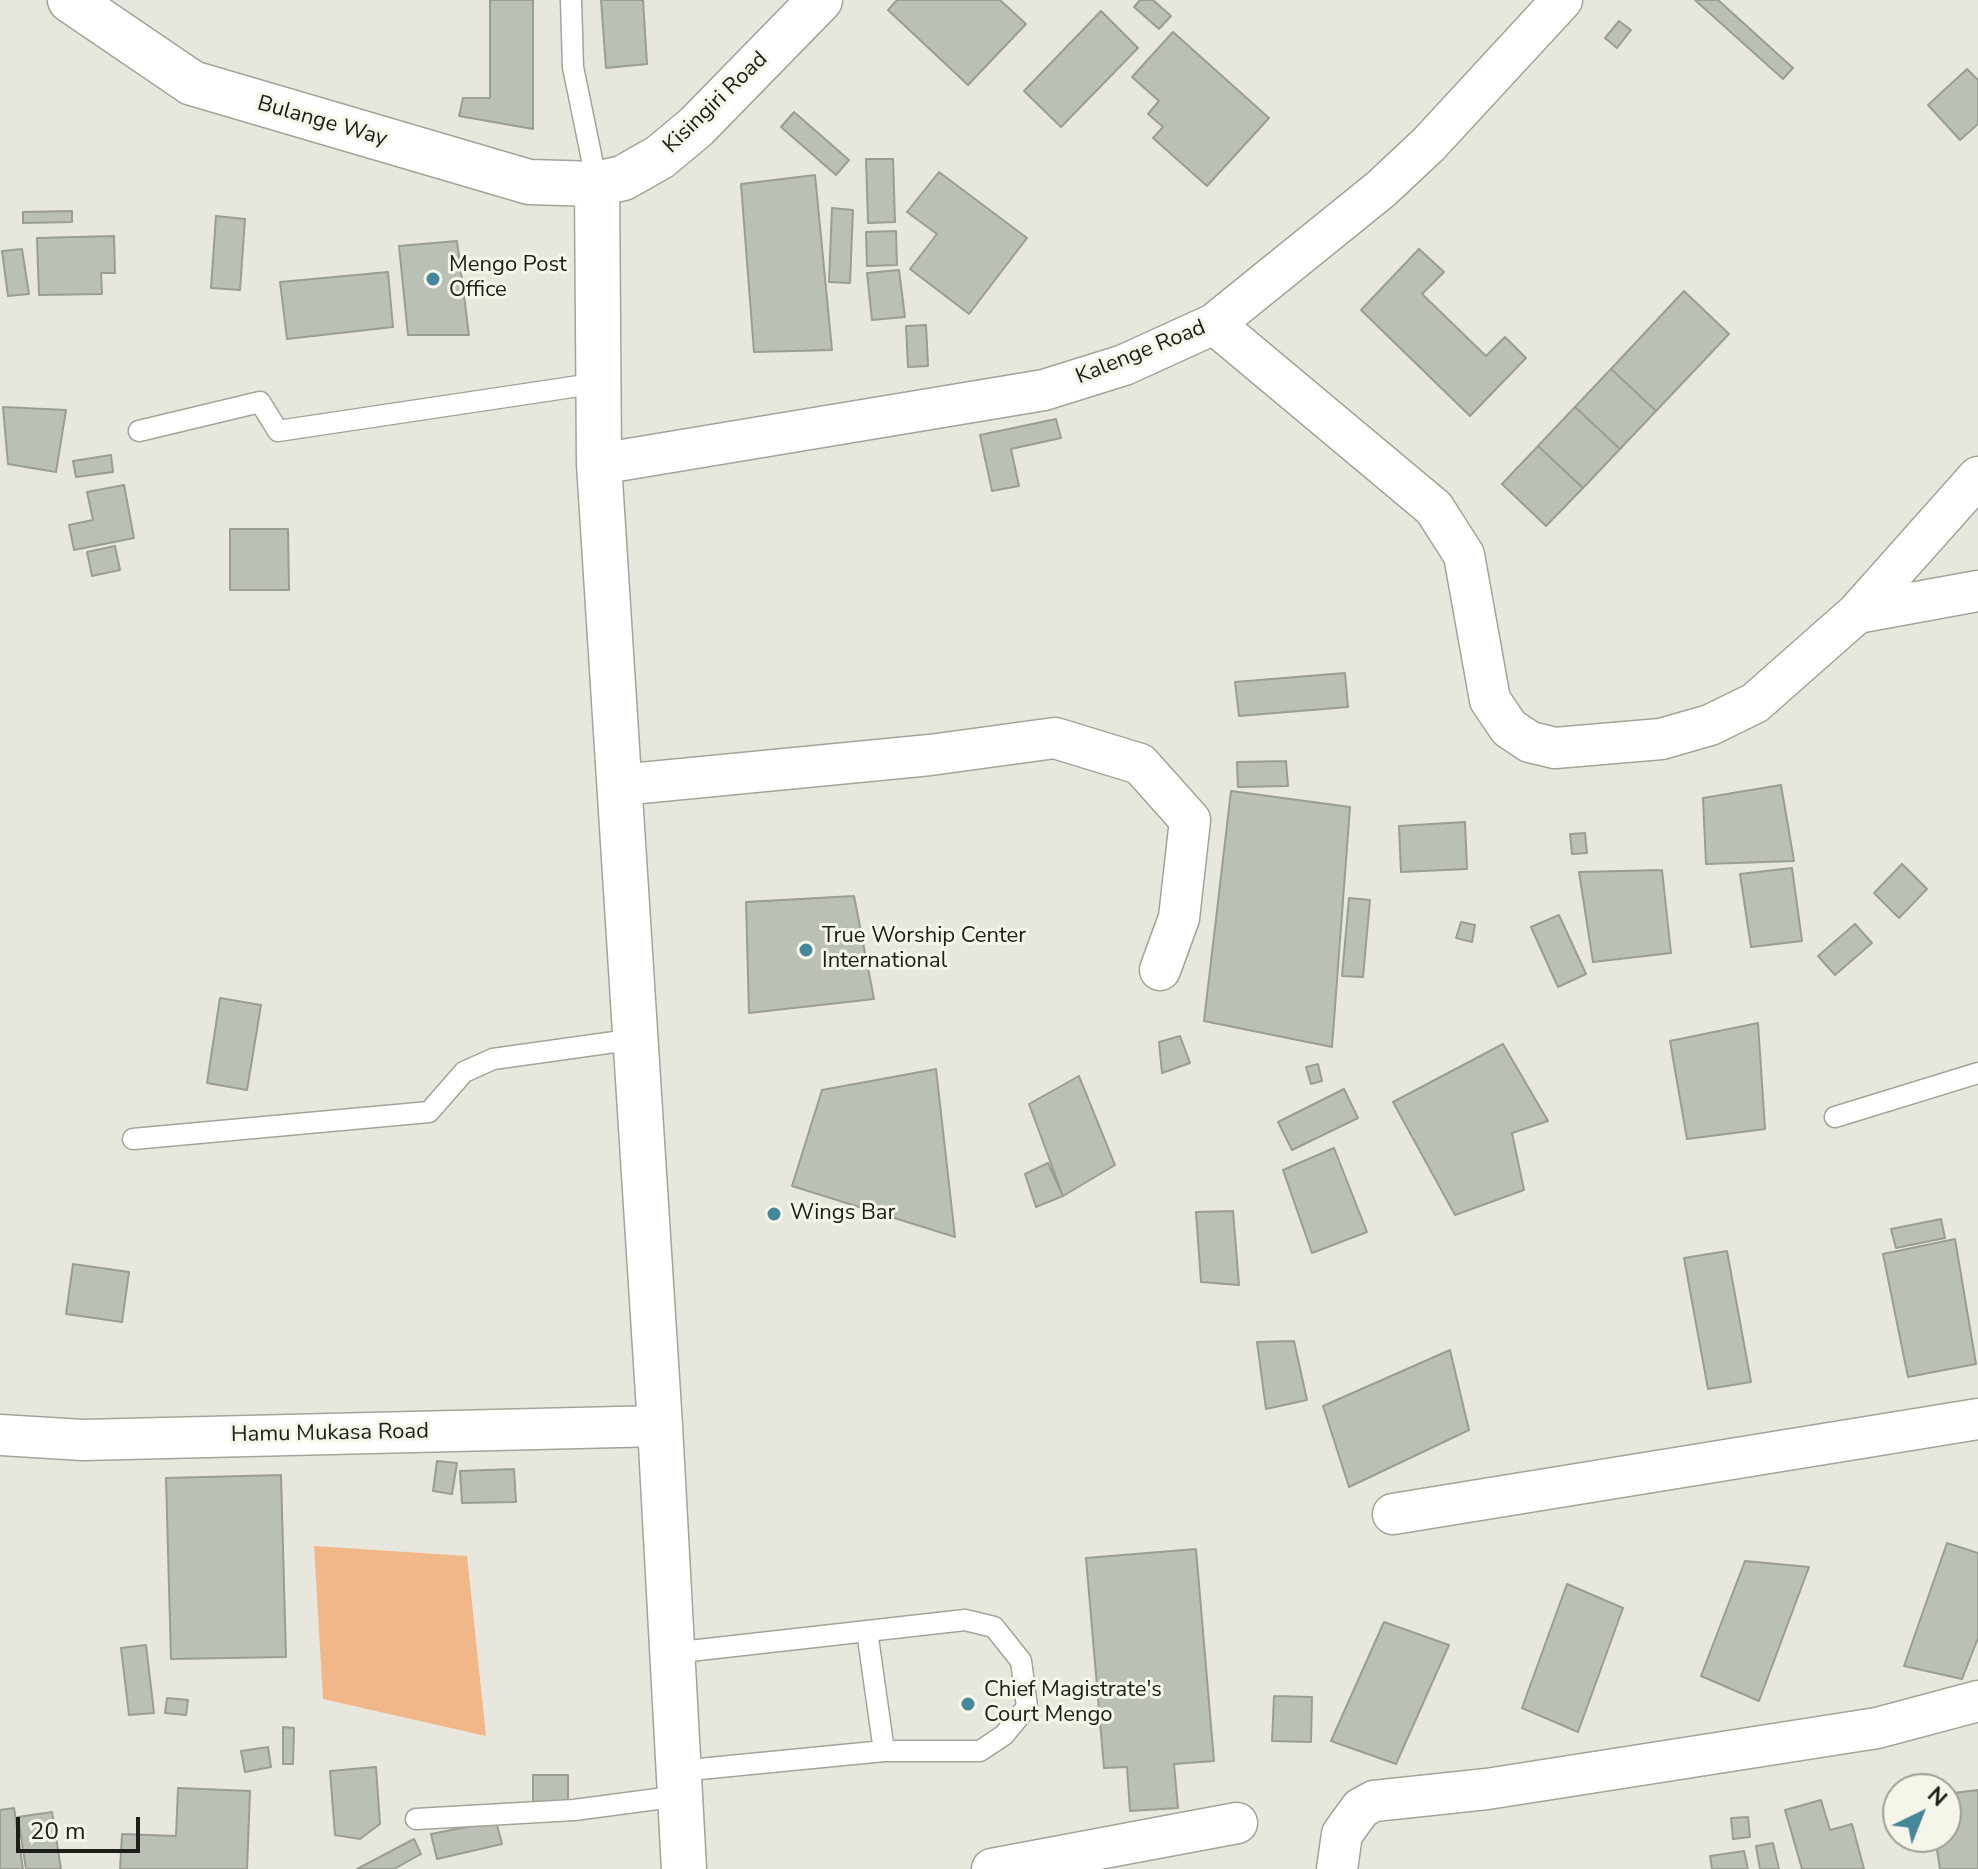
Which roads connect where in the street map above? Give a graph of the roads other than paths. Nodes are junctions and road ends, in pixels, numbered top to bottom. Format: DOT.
graph roads {
  1 [pos="70,0"];
  2 [pos="571,0"];
  3 [pos="820,0"];
  4 [pos="1562,0"];
  5 [pos="597,184"];
  6 [pos="1214,324"];
  7 [pos="599,383"];
  8 [pos="139,431"];
  9 [pos="599,464"];
  10 [pos="1978,477"];
  11 [pos="1978,591"];
  12 [pos="1857,613"];
  13 [pos="620,785"];
  14 [pos="1160,970"];
  15 [pos="636,1039"];
  16 [pos="1978,1073"];
  17 [pos="1835,1117"];
  18 [pos="133,1139"];
  19 [pos="1978,1419"];
  20 [pos="660,1426"];
  21 [pos="0,1435"];
  22 [pos="1393,1514"];
  23 [pos="867,1631"];
  24 [pos="672,1653"];
  25 [pos="1978,1701"];
  26 [pos="884,1751"];
  27 [pos="680,1784"];
  28 [pos="416,1819"];
  29 [pos="1237,1823"];
  30 [pos="684,1869"];
  31 [pos="992,1869"];
  32 [pos="1337,1869"];
  1 -- 5 [label="main road, Bulange Way"];
  2 -- 5 [label="lane"];
  3 -- 5 [label="main road, Kisingiri Road"];
  4 -- 6 [label="street, Kalenge Road"];
  5 -- 7 [label="main road"];
  6 -- 9 [label="street, Kalenge Road"];
  6 -- 12 [label="street"];
  7 -- 8 [label="lane"];
  7 -- 9 [label="main road"];
  9 -- 13 [label="main road"];
  10 -- 12 [label="street"];
  11 -- 12 [label="street"];
  13 -- 14 [label="street"];
  13 -- 15 [label="main road"];
  15 -- 18 [label="lane"];
  15 -- 20 [label="main road"];
  16 -- 17 [label="lane"];
  19 -- 22 [label="street"];
  20 -- 21 [label="street, Hamu Mukasa Road"];
  20 -- 24 [label="main road"];
  23 -- 24 [label="lane"];
  23 -- 26 [label="lane"];
  23 -- 26 [label="lane"];
  24 -- 27 [label="main road"];
  25 -- 32 [label="street"];
  26 -- 27 [label="lane"];
  27 -- 28 [label="lane"];
  27 -- 30 [label="main road"];
  29 -- 31 [label="street"];
}
